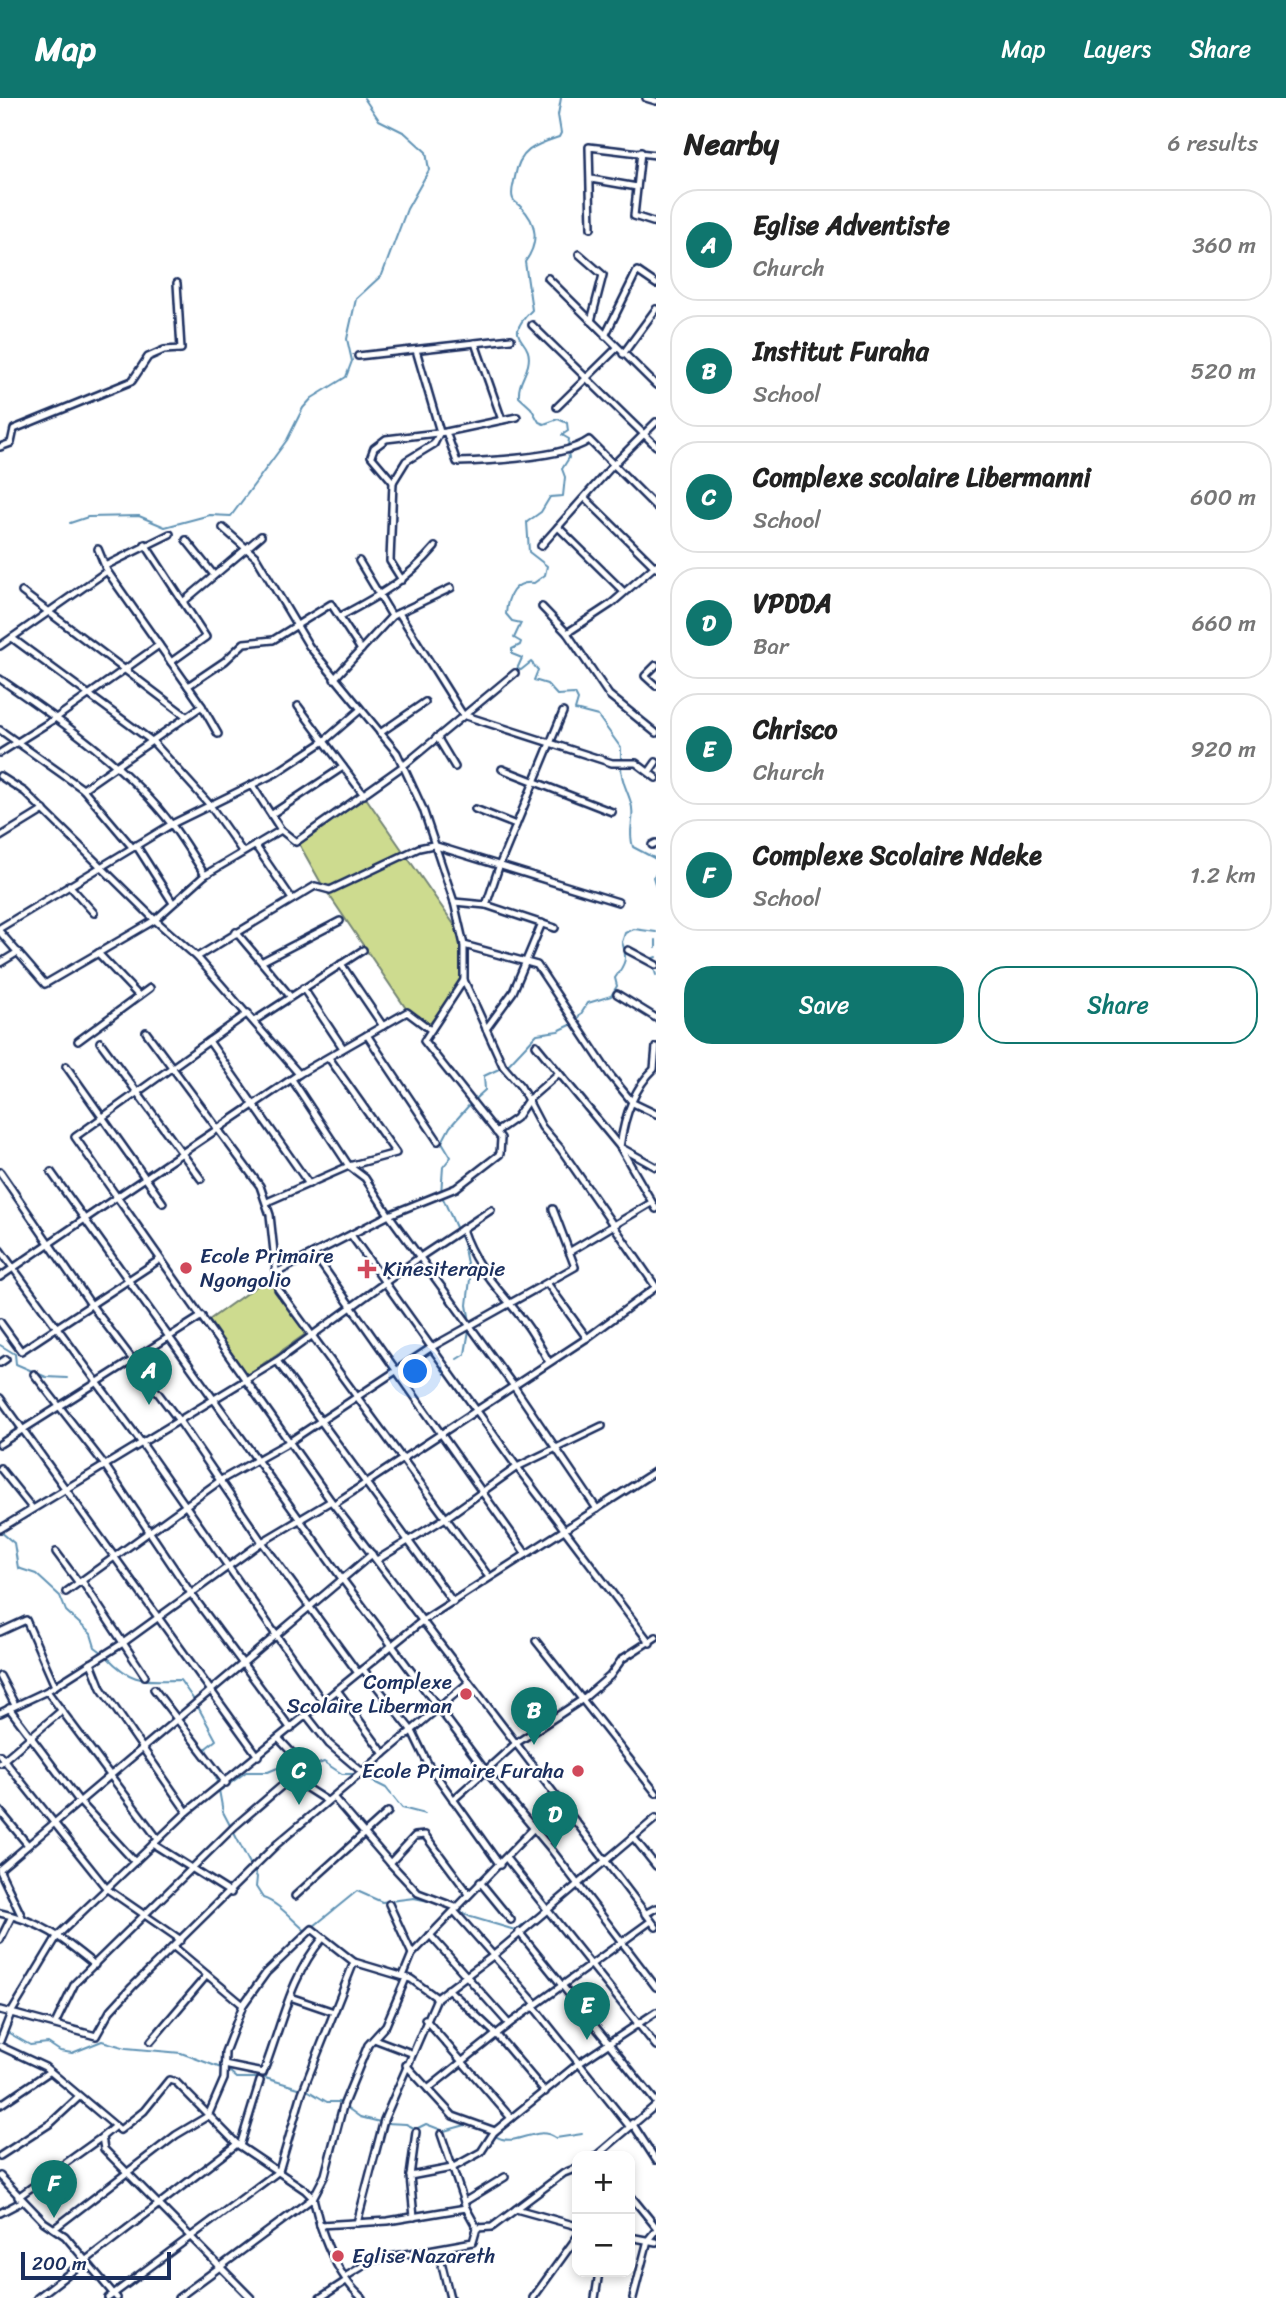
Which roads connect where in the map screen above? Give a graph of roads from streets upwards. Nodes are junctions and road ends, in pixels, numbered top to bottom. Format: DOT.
graph roads {
  1 [pos="641,152"];
  2 [pos="656,155"];
  3 [pos="591,179"];
  4 [pos="637,187"];
  5 [pos="656,223"];
  6 [pos="591,228"];
  7 [pos="579,254"];
  8 [pos="548,278"];
  9 [pos="177,283"];
  10 [pos="656,284"];
  11 [pos="656,309"];
  12 [pos="650,320"];
  13 [pos="591,321"];
  14 [pos="533,325"];
  15 [pos="656,326"];
  16 [pos="605,336"];
  17 [pos="511,339"];
  18 [pos="475,343"];
  19 [pos="617,348"];
  20 [pos="416,351"];
  21 [pos="622,354"];
  22 [pos="358,356"];
  23 [pos="587,379"];
  24 [pos="656,385"];
  25 [pos="557,407"];
  26 [pos="517,417"];
  27 [pos="502,420"];
  28 [pos="656,422"];
  29 [pos="443,432"];
  30 [pos="644,434"];
  31 [pos="656,446"];
  32 [pos="0,447"];
  33 [pos="613,465"];
  34 [pos="393,482"];
  35 [pos="585,498"];
  36 [pos="656,507"];
  37 [pos="558,527"];
  38 [pos="223,528"];
  39 [pos="170,534"];
  40 [pos="261,536"];
  41 [pos="186,540"];
  42 [pos="145,544"];
  43 [pos="541,546"];
  44 [pos="245,547"];
  45 [pos="435,547"];
  46 [pos="98,549"];
  47 [pos="359,561"];
  48 [pos="656,566"];
  49 [pos="106,568"];
  50 [pos="214,575"];
  51 [pos="402,580"];
  52 [pos="451,588"];
  53 [pos="22,592"];
  54 [pos="624,592"];
  55 [pos="380,595"];
  56 [pos="183,602"];
  57 [pos="542,607"];
  58 [pos="50,612"];
  59 [pos="396,615"];
  60 [pos="341,616"];
  61 [pos="295,626"];
  62 [pos="567,633"];
  63 [pos="0,634"];
  64 [pos="6,642"];
  65 [pos="159,645"];
  66 [pos="361,650"];
  67 [pos="171,662"];
  68 [pos="656,665"];
  69 [pos="124,670"];
  70 [pos="515,673"];
  71 [pos="0,679"];
  72 [pos="334,679"];
  73 [pos="188,685"];
  74 [pos="656,685"];
  75 [pos="89,692"];
  76 [pos="425,702"];
  77 [pos="202,706"];
  78 [pos="299,706"];
  79 [pos="360,710"];
  80 [pos="563,712"];
  81 [pos="463,715"];
  82 [pos="186,716"];
  83 [pos="56,718"];
  84 [pos="0,730"];
  85 [pos="380,733"];
  86 [pos="656,733"];
  87 [pos="218,734"];
  88 [pos="437,737"];
  89 [pos="153,742"];
  90 [pos="323,742"];
  91 [pos="16,743"];
  92 [pos="550,745"];
  93 [pos="0,754"];
  94 [pos="656,762"];
  95 [pos="116,766"];
  96 [pos="403,766"];
  97 [pos="343,767"];
  98 [pos="454,767"];
  99 [pos="502,769"];
  100 [pos="649,772"];
  101 [pos="0,776"];
  102 [pos="656,778"];
  103 [pos="534,782"];
  104 [pos="252,785"];
  105 [pos="83,789"];
  106 [pos="365,795"];
  107 [pos="209,804"];
  108 [pos="475,809"];
  109 [pos="44,810"];
  110 [pos="612,812"];
  111 [pos="272,814"];
  112 [pos="172,824"];
  113 [pos="516,825"];
  114 [pos="281,830"];
  115 [pos="0,837"];
  116 [pos="255,845"];
  117 [pos="433,845"];
  118 [pos="134,846"];
  119 [pos="242,851"];
  120 [pos="500,864"];
  121 [pos="102,866"];
  122 [pos="205,875"];
  123 [pos="69,886"];
  124 [pos="292,899"];
  125 [pos="454,902"];
  126 [pos="618,902"];
  127 [pos="173,903"];
  128 [pos="486,905"];
  129 [pos="94,913"];
  130 [pos="155,919"];
  131 [pos="340,921"];
  132 [pos="542,923"];
  133 [pos="555,928"];
  134 [pos="0,930"];
  135 [pos="236,932"];
  136 [pos="464,945"];
  137 [pos="363,950"];
  138 [pos="628,950"];
  139 [pos="18,952"];
  140 [pos="98,953"];
  141 [pos="197,957"];
  142 [pos="263,961"];
  143 [pos="526,962"];
  144 [pos="0,963"];
  145 [pos="652,963"];
  146 [pos="341,964"];
  147 [pos="464,979"];
  148 [pos="150,988"];
  149 [pos="303,988"];
  150 [pos="617,994"];
  151 [pos="139,996"];
  152 [pos="290,996"];
  153 [pos="248,1013"];
  154 [pos="656,1018"];
  155 [pos="254,1021"];
  156 [pos="383,1026"];
  157 [pos="486,1029"];
  158 [pos="431,1030"];
  159 [pos="146,1032"];
  160 [pos="367,1035"];
  161 [pos="78,1041"];
  162 [pos="209,1041"];
  163 [pos="100,1042"];
  164 [pos="536,1045"];
  165 [pos="656,1047"];
  166 [pos="343,1048"];
  167 [pos="329,1058"];
  168 [pos="66,1066"];
  169 [pos="173,1066"];
  170 [pos="559,1073"];
  171 [pos="299,1074"];
  172 [pos="293,1081"];
  173 [pos="139,1093"];
  174 [pos="528,1100"];
  175 [pos="633,1103"];
  176 [pos="255,1107"];
  177 [pos="656,1114"];
  178 [pos="103,1117"];
  179 [pos="220,1130"];
  180 [pos="496,1132"];
  181 [pos="438,1141"];
  182 [pos="620,1146"];
  183 [pos="183,1153"];
  184 [pos="349,1166"];
  185 [pos="656,1167"];
  186 [pos="0,1172"];
  187 [pos="51,1172"];
  188 [pos="146,1178"];
  189 [pos="201,1179"];
  190 [pos="7,1181"];
  191 [pos="309,1184"];
  192 [pos="0,1186"];
  193 [pos="117,1197"];
  194 [pos="267,1202"];
  195 [pos="163,1203"];
  196 [pos="651,1203"];
  197 [pos="553,1209"];
  198 [pos="656,1209"];
  199 [pos="491,1210"];
  200 [pos="389,1215"];
  201 [pos="85,1219"];
  202 [pos="614,1226"];
  203 [pos="459,1231"];
  204 [pos="351,1235"];
  205 [pos="49,1242"];
  206 [pos="0,1250"];
  207 [pos="569,1252"];
  208 [pos="314,1254"];
  209 [pos="420,1257"];
  210 [pos="159,1261"];
  211 [pos="12,1269"];
  212 [pos="276,1273"];
  213 [pos="0,1277"];
  214 [pos="129,1280"];
  215 [pos="386,1282"];
  216 [pos="547,1283"];
  217 [pos="656,1287"];
  218 [pos="509,1304"];
  219 [pos="92,1306"];
  220 [pos="351,1309"];
  221 [pos="202,1316"];
  222 [pos="0,1322"];
  223 [pos="471,1327"];
  224 [pos="57,1329"];
  225 [pos="313,1335"];
  226 [pos="586,1338"];
  227 [pos="170,1339"];
  228 [pos="432,1347"];
  229 [pos="6,1359"];
  230 [pos="133,1361"];
  231 [pos="277,1361"];
  232 [pos="549,1362"];
  233 [pos="0,1363"];
  234 [pos="396,1371"];
  235 [pos="34,1374"];
  236 [pos="246,1381"];
  237 [pos="95,1383"];
  238 [pos="513,1385"];
  239 [pos="0,1398"];
  240 [pos="358,1398"];
  241 [pos="215,1401"];
  242 [pos="58,1406"];
  243 [pos="477,1410"];
  244 [pos="320,1419"];
  245 [pos="180,1422"];
  246 [pos="602,1426"];
  247 [pos="23,1429"];
  248 [pos="441,1432"];
  249 [pos="141,1442"];
  250 [pos="289,1442"];
  251 [pos="0,1444"];
  252 [pos="557,1447"];
  253 [pos="402,1457"];
  254 [pos="259,1459"];
  255 [pos="104,1464"];
  256 [pos="517,1467"];
  257 [pos="0,1468"];
  258 [pos="656,1471"];
  259 [pos="221,1480"];
  260 [pos="367,1482"];
  261 [pos="66,1486"];
  262 [pos="483,1493"];
  263 [pos="333,1502"];
  264 [pos="187,1507"];
  265 [pos="32,1508"];
  266 [pos="597,1509"];
  267 [pos="447,1517"];
  268 [pos="300,1521"];
  269 [pos="1,1529"];
  270 [pos="564,1530"];
  271 [pos="151,1533"];
  272 [pos="407,1541"];
  273 [pos="262,1542"];
  274 [pos="56,1552"];
  275 [pos="372,1554"];
  276 [pos="526,1554"];
  277 [pos="116,1558"];
  278 [pos="377,1560"];
  279 [pos="227,1567"];
  280 [pos="489,1577"];
  281 [pos="342,1580"];
  282 [pos="80,1582"];
  283 [pos="66,1592"];
  284 [pos="192,1595"];
  285 [pos="453,1602"];
  286 [pos="310,1609"];
  287 [pos="158,1618"];
  288 [pos="422,1621"];
  289 [pos="0,1632"];
  290 [pos="277,1636"];
  291 [pos="656,1637"];
  292 [pos="536,1642"];
  293 [pos="123,1643"];
  294 [pos="650,1643"];
  295 [pos="391,1644"];
  296 [pos="91,1663"];
  297 [pos="243,1664"];
  298 [pos="361,1671"];
  299 [pos="0,1676"];
  300 [pos="145,1676"];
  301 [pos="468,1683"];
  302 [pos="55,1686"];
  303 [pos="154,1689"];
  304 [pos="337,1690"];
  305 [pos="47,1691"];
  306 [pos="210,1692"];
  307 [pos="583,1699"];
  308 [pos="323,1702"];
  309 [pos="12,1706"];
  310 [pos="440,1707"];
  311 [pos="61,1711"];
  312 [pos="0,1713"];
  313 [pos="307,1716"];
  314 [pos="174,1719"];
  315 [pos="291,1728"];
  316 [pos="412,1731"];
  317 [pos="30,1737"];
  318 [pos="279,1738"];
  319 [pos="515,1744"];
  320 [pos="143,1747"];
  321 [pos="384,1754"];
  322 [pos="258,1756"];
  323 [pos="295,1756"];
  324 [pos="1,1759"];
  325 [pos="485,1770"];
  326 [pos="362,1772"];
  327 [pos="110,1775"];
  328 [pos="226,1783"];
  329 [pos="656,1793"];
  330 [pos="330,1799"];
  331 [pos="453,1800"];
  332 [pos="79,1801"];
  333 [pos="560,1801"];
  334 [pos="0,1811"];
  335 [pos="187,1812"];
  336 [pos="388,1812"];
  337 [pos="656,1818"];
  338 [pos="54,1824"];
  339 [pos="533,1829"];
  340 [pos="365,1833"];
  341 [pos="633,1837"];
  342 [pos="158,1839"];
  343 [pos="153,1844"];
  344 [pos="28,1845"];
  345 [pos="506,1858"];
  346 [pos="605,1861"];
  347 [pos="135,1863"];
  348 [pos="390,1863"];
  349 [pos="500,1865"];
  350 [pos="656,1866"];
  351 [pos="192,1869"];
  352 [pos="0,1870"];
  353 [pos="480,1882"];
  354 [pos="577,1885"];
  355 [pos="107,1889"];
  356 [pos="231,1893"];
  357 [pos="469,1894"];
  358 [pos="295,1896"];
  359 [pos="389,1904"];
  360 [pos="548,1908"];
  361 [pos="656,1908"];
  362 [pos="457,1910"];
  363 [pos="0,1913"];
  364 [pos="645,1914"];
  365 [pos="12,1916"];
  366 [pos="22,1917"];
  367 [pos="145,1917"];
  368 [pos="511,1920"];
  369 [pos="651,1921"];
  370 [pos="656,1927"];
  371 [pos="519,1932"];
  372 [pos="58,1935"];
  373 [pos="430,1936"];
  374 [pos="323,1938"];
  375 [pos="0,1940"];
  376 [pos="181,1940"];
  377 [pos="622,1944"];
  378 [pos="174,1947"];
  379 [pos="412,1954"];
  380 [pos="494,1955"];
  381 [pos="354,1962"];
  382 [pos="95,1965"];
  383 [pos="594,1965"];
  384 [pos="207,1975"];
  385 [pos="404,1977"];
  386 [pos="465,1977"];
  387 [pos="564,1985"];
  388 [pos="656,1987"];
  389 [pos="448,1989"];
  390 [pos="290,1997"];
  391 [pos="437,1998"];
  392 [pos="243,2005"];
  393 [pos="535,2005"];
  394 [pos="0,2010"];
  395 [pos="334,2012"];
  396 [pos="656,2012"];
  397 [pos="11,2013"];
  398 [pos="425,2019"];
  399 [pos="55,2024"];
  400 [pos="509,2024"];
  401 [pos="639,2024"];
  402 [pos="496,2034"];
  403 [pos="374,2039"];
  404 [pos="151,2041"];
  405 [pos="0,2045"];
  406 [pos="609,2046"];
  407 [pos="656,2046"];
  408 [pos="411,2053"];
  409 [pos="462,2061"];
  410 [pos="578,2064"];
  411 [pos="406,2065"];
  412 [pos="223,2069"];
  413 [pos="49,2072"];
  414 [pos="260,2081"];
  415 [pos="428,2089"];
  416 [pos="545,2092"];
  417 [pos="79,2097"];
  418 [pos="656,2104"];
  419 [pos="0,2105"];
  420 [pos="208,2116"];
  421 [pos="511,2118"];
  422 [pos="630,2125"];
  423 [pos="115,2126"];
  424 [pos="416,2133"];
  425 [pos="494,2133"];
  426 [pos="441,2134"];
  427 [pos="102,2137"];
  428 [pos="239,2145"];
  429 [pos="602,2151"];
  430 [pos="0,2156"];
  431 [pos="656,2160"];
  432 [pos="452,2168"];
  433 [pos="572,2170"];
  434 [pos="279,2171"];
  435 [pos="130,2172"];
  436 [pos="0,2176"];
  437 [pos="410,2176"];
  438 [pos="505,2177"];
  439 [pos="313,2198"];
  440 [pos="20,2199"];
  441 [pos="635,2202"];
  442 [pos="161,2205"];
  443 [pos="465,2205"];
  444 [pos="516,2209"];
  445 [pos="0,2213"];
  446 [pos="414,2217"];
  447 [pos="357,2223"];
  448 [pos="320,2225"];
  449 [pos="572,2226"];
  450 [pos="55,2228"];
  451 [pos="477,2228"];
  452 [pos="656,2229"];
  453 [pos="191,2236"];
  454 [pos="635,2238"];
  455 [pos="648,2240"];
  456 [pos="656,2242"];
  457 [pos="572,2244"];
  458 [pos="439,2249"];
  459 [pos="83,2262"];
  460 [pos="220,2265"];
  461 [pos="598,2277"];
  462 [pos="345,2279"];
  463 [pos="113,2297"];
  464 [pos="248,2297"];
  465 [pos="37,2298"];
  466 [pos="178,2298"];
  467 [pos="320,2298"];
  468 [pos="362,2298"];
  469 [pos="450,2298"];
  470 [pos="533,2298"];
  471 [pos="595,2298"];
  472 [pos="633,2298"];
  1 -- 2 [label="street"];
  1 -- 3 [label="street"];
  1 -- 4 [label="street"];
  3 -- 4 [label="street"];
  3 -- 6 [label="street"];
  4 -- 5 [label="street"];
  7 -- 13 [label="street"];
  8 -- 13 [label="street"];
  9 -- 32 [label="street"];
  10 -- 16 [label="street"];
  11 -- 12 [label="street"];
  12 -- 15 [label="street"];
  12 -- 21 [label="street"];
  13 -- 16 [label="street"];
  14 -- 23 [label="street"];
  16 -- 19 [label="street"];
  17 -- 18 [label="street"];
  18 -- 20 [label="street"];
  18 -- 27 [label="street"];
  19 -- 21 [label="street"];
  19 -- 23 [label="street"];
  20 -- 22 [label="street"];
  20 -- 29 [label="street"];
  21 -- 24 [label="street"];
  23 -- 25 [label="street"];
  23 -- 30 [label="street"];
  26 -- 27 [label="street"];
  27 -- 29 [label="street"];
  28 -- 30 [label="street"];
  29 -- 33 [label="street"];
  29 -- 34 [label="street"];
  29 -- 34 [label="street"];
  30 -- 31 [label="street"];
  30 -- 33 [label="street"];
  33 -- 35 [label="street"];
  33 -- 36 [label="street"];
  34 -- 51 [label="street"];
  35 -- 37 [label="street"];
  35 -- 48 [label="street"];
  37 -- 43 [label="street"];
  37 -- 54 [label="street"];
  38 -- 44 [label="street"];
  39 -- 42 [label="street"];
  40 -- 44 [label="street"];
  41 -- 50 [label="street"];
  42 -- 49 [label="street"];
  42 -- 56 [label="street"];
  44 -- 50 [label="street"];
  44 -- 61 [label="street"];
  45 -- 51 [label="street"];
  46 -- 49 [label="street"];
  47 -- 55 [label="street"];
  48 -- 54 [label="street"];
  49 -- 58 [label="street"];
  49 -- 65 [label="street"];
  50 -- 56 [label="street"];
  51 -- 55 [label="street"];
  52 -- 59 [label="street"];
  53 -- 58 [label="street"];
  54 -- 62 [label="street"];
  55 -- 59 [label="street"];
  55 -- 60 [label="street"];
  56 -- 67 [label="street"];
  57 -- 62 [label="street"];
  58 -- 64 [label="street"];
  58 -- 69 [label="street"];
  59 -- 66 [label="street"];
  59 -- 81 [label="street"];
  60 -- 61 [label="street"];
  60 -- 66 [label="street"];
  61 -- 72 [label="street"];
  61 -- 73 [label="street"];
  62 -- 86 [label="street"];
  63 -- 64 [label="street"];
  64 -- 75 [label="street"];
  65 -- 67 [label="street"];
  65 -- 69 [label="street"];
  66 -- 72 [label="street"];
  67 -- 73 [label="street"];
  68 -- 74 [label="street"];
  69 -- 75 [label="street"];
  69 -- 82 [label="street"];
  70 -- 81 [label="street"];
  71 -- 83 [label="street"];
  72 -- 79 [label="street"];
  73 -- 77 [label="street"];
  75 -- 83 [label="street"];
  75 -- 89 [label="street"];
  76 -- 85 [label="street"];
  77 -- 82 [label="street"];
  77 -- 87 [label="street"];
  78 -- 90 [label="street"];
  79 -- 85 [label="street"];
  79 -- 90 [label="street"];
  80 -- 92 [label="street"];
  81 -- 88 [label="street"];
  81 -- 92 [label="street"];
  82 -- 89 [label="street"];
  83 -- 91 [label="street"];
  83 -- 95 [label="street"];
  84 -- 91 [label="street"];
  85 -- 96 [label="street"];
  88 -- 96 [label="street"];
  88 -- 98 [label="street"];
  89 -- 95 [label="street"];
  89 -- 107 [label="street"];
  90 -- 97 [label="street"];
  90 -- 104 [label="street"];
  91 -- 93 [label="street"];
  91 -- 105 [label="street"];
  92 -- 100 [label="street"];
  92 -- 103 [label="street"];
  94 -- 100 [label="street"];
  95 -- 105 [label="street"];
  95 -- 112 [label="street"];
  96 -- 106 [label="street"];
  96 -- 117 [label="street"];
  97 -- 106 [label="street"];
  97 -- 111 [label="street"];
  99 -- 103 [label="street"];
  100 -- 102 [label="street"];
  101 -- 109 [label="street"];
  103 -- 110 [label="street"];
  103 -- 113 [label="street"];
  104 -- 107 [label="street"];
  104 -- 111 [label="street"];
  105 -- 118 [label="street"];
  106 -- 114 [label="street"];
  107 -- 112 [label="street"];
  107 -- 119 [label="street"];
  108 -- 113 [label="street"];
  109 -- 115 [label="street"];
  109 -- 121 [label="street"];
  111 -- 114 [label="street"];
  112 -- 118 [label="street"];
  112 -- 122 [label="street"];
  113 -- 120 [label="street"];
  114 -- 116 [label="street"];
  116 -- 119 [label="street"];
  116 -- 124 [label="street"];
  117 -- 120 [label="street"];
  117 -- 124 [label="street"];
  117 -- 125 [label="street"];
  118 -- 121 [label="street"];
  118 -- 127 [label="street"];
  119 -- 122 [label="street"];
  120 -- 126 [label="street"];
  120 -- 128 [label="street"];
  121 -- 123 [label="street"];
  121 -- 130 [label="street"];
  122 -- 127 [label="street"];
  123 -- 129 [label="street"];
  123 -- 134 [label="street"];
  124 -- 135 [label="street"];
  125 -- 128 [label="street"];
  125 -- 136 [label="street"];
  127 -- 130 [label="street"];
  128 -- 132 [label="street"];
  130 -- 140 [label="street"];
  130 -- 141 [label="street"];
  131 -- 142 [label="street"];
  132 -- 133 [label="street"];
  132 -- 143 [label="street"];
  134 -- 139 [label="street"];
  135 -- 141 [label="street"];
  135 -- 142 [label="street"];
  136 -- 143 [label="street"];
  136 -- 147 [label="street"];
  137 -- 146 [label="street"];
  138 -- 145 [label="street"];
  139 -- 140 [label="street"];
  139 -- 144 [label="street"];
  140 -- 151 [label="street"];
  141 -- 153 [label="street"];
  142 -- 152 [label="street"];
  143 -- 157 [label="street"];
  143 -- 175 [label="street"];
  146 -- 149 [label="street"];
  146 -- 156 [label="street"];
  147 -- 157 [label="street"];
  147 -- 158 [label="street"];
  148 -- 151 [label="street"];
  149 -- 152 [label="street"];
  149 -- 166 [label="street"];
  150 -- 154 [label="street"];
  151 -- 161 [label="street"];
  152 -- 155 [label="street"];
  153 -- 155 [label="street"];
  153 -- 162 [label="street"];
  155 -- 171 [label="street"];
  156 -- 158 [label="street"];
  156 -- 160 [label="street"];
  157 -- 174 [label="street"];
  158 -- 180 [label="street"];
  159 -- 169 [label="street"];
  160 -- 166 [label="street"];
  160 -- 181 [label="street"];
  162 -- 169 [label="street"];
  162 -- 176 [label="street"];
  163 -- 173 [label="street"];
  164 -- 170 [label="street"];
  165 -- 175 [label="street"];
  166 -- 167 [label="street"];
  167 -- 171 [label="street"];
  167 -- 184 [label="street"];
  168 -- 178 [label="street"];
  169 -- 173 [label="street"];
  169 -- 179 [label="street"];
  170 -- 174 [label="street"];
  170 -- 182 [label="street"];
  171 -- 172 [label="street"];
  172 -- 176 [label="street"];
  172 -- 184 [label="street"];
  173 -- 178 [label="street"];
  173 -- 183 [label="street"];
  174 -- 180 [label="street"];
  174 -- 202 [label="street"];
  175 -- 177 [label="street"];
  175 -- 182 [label="street"];
  176 -- 179 [label="street"];
  176 -- 191 [label="street"];
  178 -- 188 [label="street"];
  178 -- 193 [label="street"];
  179 -- 183 [label="street"];
  179 -- 194 [label="street"];
  180 -- 200 [label="street"];
  182 -- 185 [label="street"];
  182 -- 196 [label="street"];
  183 -- 188 [label="street"];
  183 -- 189 [label="street"];
  184 -- 191 [label="street"];
  184 -- 200 [label="street"];
  186 -- 190 [label="street"];
  187 -- 201 [label="street"];
  188 -- 193 [label="street"];
  188 -- 195 [label="street"];
  190 -- 192 [label="street"];
  190 -- 205 [label="street"];
  191 -- 194 [label="street"];
  193 -- 201 [label="street"];
  193 -- 210 [label="street"];
  194 -- 212 [label="street"];
  196 -- 198 [label="street"];
  196 -- 202 [label="street"];
  197 -- 207 [label="street"];
  199 -- 203 [label="street"];
  200 -- 204 [label="street"];
  200 -- 209 [label="street"];
  201 -- 205 [label="street"];
  201 -- 214 [label="street"];
  202 -- 207 [label="street"];
  202 -- 217 [label="street"];
  203 -- 209 [label="street"];
  203 -- 218 [label="street"];
  204 -- 208 [label="street"];
  204 -- 215 [label="street"];
  205 -- 211 [label="street"];
  205 -- 219 [label="street"];
  206 -- 211 [label="street"];
  207 -- 216 [label="street"];
  208 -- 212 [label="street"];
  208 -- 220 [label="street"];
  209 -- 215 [label="street"];
  209 -- 223 [label="street"];
  210 -- 214 [label="street"];
  210 -- 221 [label="street"];
  211 -- 213 [label="street"];
  211 -- 224 [label="street"];
  212 -- 225 [label="street"];
  214 -- 219 [label="street"];
  214 -- 227 [label="street"];
  215 -- 220 [label="street"];
  215 -- 228 [label="street"];
  216 -- 218 [label="street"];
  216 -- 226 [label="street"];
  217 -- 226 [label="street"];
  218 -- 223 [label="street"];
  218 -- 232 [label="street"];
  219 -- 224 [label="street"];
  219 -- 230 [label="street"];
  220 -- 225 [label="street"];
  220 -- 234 [label="street"];
  221 -- 227 [label="street"];
  221 -- 236 [label="street"];
  222 -- 224 [label="street"];
  223 -- 228 [label="street"];
  223 -- 238 [label="street"];
  224 -- 237 [label="street"];
  225 -- 231 [label="street"];
  225 -- 240 [label="street"];
  226 -- 232 [label="street"];
  227 -- 230 [label="street"];
  227 -- 241 [label="street"];
  228 -- 234 [label="street"];
  228 -- 243 [label="street"];
  229 -- 233 [label="street"];
  230 -- 237 [label="street"];
  230 -- 245 [label="street"];
  231 -- 236 [label="street"];
  231 -- 244 [label="street"];
  232 -- 238 [label="street"];
  234 -- 240 [label="street"];
  234 -- 248 [label="street"];
  235 -- 242 [label="street"];
  236 -- 241 [label="street"];
  236 -- 250 [label="street"];
  237 -- 242 [label="street"];
  237 -- 249 [label="street"];
  238 -- 243 [label="street"];
  238 -- 252 [label="street"];
  239 -- 247 [label="street"];
  240 -- 244 [label="street"];
  240 -- 253 [label="street"];
  241 -- 245 [label="street"];
  241 -- 254 [label="street"];
  242 -- 247 [label="street"];
  242 -- 255 [label="street"];
  243 -- 248 [label="street"];
  243 -- 256 [label="street"];
  244 -- 250 [label="street"];
  244 -- 260 [label="street"];
  245 -- 249 [label="street"];
  245 -- 259 [label="street"];
  246 -- 252 [label="street"];
  247 -- 251 [label="street"];
  247 -- 261 [label="street"];
  248 -- 253 [label="street"];
  248 -- 262 [label="street"];
  249 -- 255 [label="street"];
  249 -- 264 [label="street"];
  250 -- 254 [label="street"];
  250 -- 263 [label="street"];
  252 -- 256 [label="street"];
  252 -- 266 [label="street"];
  253 -- 260 [label="street"];
  253 -- 267 [label="street"];
  254 -- 259 [label="street"];
  254 -- 268 [label="street"];
  255 -- 261 [label="street"];
  255 -- 271 [label="street"];
  256 -- 262 [label="street"];
  256 -- 270 [label="street"];
  257 -- 265 [label="street"];
  258 -- 266 [label="street"];
  259 -- 264 [label="street"];
  259 -- 273 [label="street"];
  260 -- 263 [label="street"];
  260 -- 272 [label="street"];
  261 -- 265 [label="street"];
  261 -- 277 [label="street"];
  262 -- 267 [label="street"];
  262 -- 276 [label="street"];
  263 -- 268 [label="street"];
  263 -- 275 [label="street"];
  264 -- 271 [label="street"];
  264 -- 279 [label="street"];
  265 -- 269 [label="street"];
  266 -- 270 [label="street"];
  267 -- 272 [label="street"];
  267 -- 280 [label="street"];
  268 -- 273 [label="street"];
  268 -- 281 [label="street"];
  270 -- 276 [label="street"];
  270 -- 294 [label="street"];
  271 -- 277 [label="street"];
  271 -- 284 [label="street"];
  272 -- 278 [label="street"];
  272 -- 285 [label="street"];
  273 -- 279 [label="street"];
  273 -- 286 [label="street"];
  274 -- 282 [label="street"];
  275 -- 278 [label="street"];
  275 -- 281 [label="street"];
  276 -- 280 [label="street"];
  277 -- 282 [label="street"];
  277 -- 287 [label="street"];
  278 -- 288 [label="street"];
  279 -- 284 [label="street"];
  279 -- 290 [label="street"];
  280 -- 285 [label="street"];
  281 -- 286 [label="street"];
  281 -- 295 [label="street"];
  282 -- 283 [label="street"];
  282 -- 293 [label="street"];
  284 -- 287 [label="street"];
  284 -- 297 [label="street"];
  285 -- 288 [label="street"];
  286 -- 290 [label="street"];
  286 -- 298 [label="street"];
  287 -- 293 [label="street"];
  287 -- 306 [label="street"];
  288 -- 295 [label="street"];
  288 -- 301 [label="street"];
  289 -- 302 [label="street"];
  290 -- 297 [label="street"];
  290 -- 308 [label="street"];
  291 -- 294 [label="street"];
  292 -- 307 [label="street"];
  293 -- 296 [label="street"];
  293 -- 300 [label="street"];
  294 -- 307 [label="street"];
  295 -- 298 [label="street"];
  295 -- 310 [label="street"];
  296 -- 302 [label="street"];
  296 -- 320 [label="street"];
  297 -- 306 [label="street"];
  297 -- 315 [label="street"];
  298 -- 304 [label="street"];
  298 -- 316 [label="street"];
  299 -- 309 [label="street"];
  301 -- 310 [label="street"];
  301 -- 319 [label="street"];
  302 -- 305 [label="street"];
  303 -- 314 [label="street"];
  304 -- 308 [label="street"];
  304 -- 321 [label="street"];
  305 -- 309 [label="street"];
  305 -- 311 [label="street"];
  306 -- 314 [label="street"];
  306 -- 322 [label="street"];
  307 -- 319 [label="street"];
  307 -- 329 [label="street"];
  308 -- 313 [label="street"];
  309 -- 312 [label="street"];
  309 -- 317 [label="street"];
  310 -- 316 [label="street"];
  310 -- 325 [label="street"];
  311 -- 317 [label="street"];
  311 -- 327 [label="street"];
  313 -- 315 [label="street"];
  313 -- 326 [label="street"];
  314 -- 320 [label="street"];
  314 -- 328 [label="street"];
  315 -- 318 [label="street"];
  316 -- 321 [label="street"];
  316 -- 331 [label="street"];
  317 -- 324 [label="street"];
  317 -- 332 [label="street"];
  318 -- 322 [label="street"];
  318 -- 323 [label="street"];
  319 -- 325 [label="street"];
  319 -- 333 [label="street"];
  320 -- 327 [label="street"];
  320 -- 335 [label="street"];
  321 -- 326 [label="street"];
  322 -- 328 [label="street"];
  324 -- 338 [label="street"];
  325 -- 331 [label="street"];
  325 -- 339 [label="street"];
  326 -- 330 [label="street"];
  327 -- 332 [label="street"];
  327 -- 342 [label="street"];
  328 -- 335 [label="street"];
  330 -- 340 [label="street"];
  330 -- 351 [label="street"];
  330 -- 356 [label="street"];
  331 -- 349 [label="street"];
  332 -- 338 [label="street"];
  332 -- 347 [label="street"];
  333 -- 339 [label="street"];
  333 -- 346 [label="street"];
  334 -- 344 [label="street"];
  335 -- 342 [label="street"];
  336 -- 340 [label="street"];
  337 -- 341 [label="street"];
  338 -- 344 [label="street"];
  338 -- 355 [label="street"];
  339 -- 345 [label="street"];
  339 -- 354 [label="street"];
  340 -- 348 [label="street"];
  340 -- 358 [label="street"];
  341 -- 346 [label="street"];
  341 -- 350 [label="street"];
  342 -- 343 [label="street"];
  343 -- 347 [label="street"];
  343 -- 351 [label="street"];
  344 -- 352 [label="street"];
  345 -- 349 [label="street"];
  345 -- 360 [label="street"];
  346 -- 354 [label="street"];
  346 -- 364 [label="street"];
  347 -- 355 [label="street"];
  348 -- 357 [label="street"];
  348 -- 362 [label="street"];
  349 -- 353 [label="street"];
  351 -- 356 [label="street"];
  351 -- 367 [label="street"];
  352 -- 366 [label="street"];
  353 -- 357 [label="street"];
  353 -- 368 [label="street"];
  354 -- 360 [label="street"];
  354 -- 377 [label="street"];
  355 -- 367 [label="street"];
  355 -- 372 [label="street"];
  356 -- 376 [label="street"];
  357 -- 362 [label="street"];
  359 -- 379 [label="street"];
  360 -- 371 [label="street"];
  360 -- 383 [label="street"];
  361 -- 364 [label="street"];
  362 -- 373 [label="street"];
  362 -- 380 [label="street"];
  363 -- 365 [label="street"];
  364 -- 369 [label="street"];
  365 -- 366 [label="street"];
  365 -- 375 [label="street"];
  366 -- 372 [label="street"];
  367 -- 376 [label="street"];
  367 -- 382 [label="street"];
  369 -- 370 [label="street"];
  369 -- 377 [label="street"];
  371 -- 380 [label="street"];
  371 -- 387 [label="street"];
  372 -- 382 [label="street"];
  372 -- 397 [label="street"];
  373 -- 379 [label="street"];
  373 -- 386 [label="street"];
  374 -- 381 [label="street"];
  374 -- 390 [label="street"];
  374 -- 392 [label="street"];
  376 -- 378 [label="street"];
  377 -- 383 [label="street"];
  377 -- 388 [label="street"];
  378 -- 384 [label="street"];
  378 -- 399 [label="street"];
  379 -- 385 [label="street"];
  380 -- 386 [label="street"];
  380 -- 393 [label="street"];
  381 -- 385 [label="street"];
  381 -- 395 [label="street"];
  382 -- 399 [label="street"];
  383 -- 387 [label="street"];
  383 -- 401 [label="street"];
  384 -- 392 [label="street"];
  384 -- 404 [label="street"];
  385 -- 391 [label="street"];
  385 -- 403 [label="street"];
  386 -- 389 [label="street"];
  386 -- 400 [label="street"];
  387 -- 393 [label="street"];
  387 -- 406 [label="street"];
  389 -- 391 [label="street"];
  389 -- 402 [label="street"];
  390 -- 395 [label="street"];
  390 -- 412 [label="street"];
  391 -- 398 [label="street"];
  392 -- 412 [label="street"];
  393 -- 400 [label="street"];
  393 -- 410 [label="street"];
  394 -- 397 [label="street"];
  395 -- 434 [label="street"];
  396 -- 401 [label="street"];
  397 -- 399 [label="street"];
  397 -- 405 [label="street"];
  398 -- 408 [label="street"];
  398 -- 409 [label="street"];
  400 -- 402 [label="street"];
  401 -- 406 [label="street"];
  401 -- 407 [label="street"];
  402 -- 409 [label="street"];
  402 -- 416 [label="street"];
  403 -- 408 [label="street"];
  403 -- 439 [label="street"];
  405 -- 413 [label="street"];
  406 -- 410 [label="street"];
  406 -- 418 [label="street"];
  408 -- 411 [label="street"];
  409 -- 415 [label="street"];
  409 -- 421 [label="street"];
  410 -- 416 [label="street"];
  410 -- 422 [label="street"];
  411 -- 415 [label="street"];
  411 -- 447 [label="street"];
  412 -- 420 [label="street"];
  413 -- 417 [label="street"];
  413 -- 419 [label="street"];
  414 -- 428 [label="street"];
  415 -- 425 [label="street"];
  416 -- 421 [label="street"];
  417 -- 423 [label="street"];
  417 -- 430 [label="street"];
  418 -- 422 [label="street"];
  420 -- 423 [label="street"];
  420 -- 428 [label="street"];
  420 -- 435 [label="street"];
  421 -- 425 [label="street"];
  422 -- 429 [label="street"];
  422 -- 431 [label="street"];
  423 -- 427 [label="street"];
  424 -- 437 [label="street"];
  425 -- 432 [label="street"];
  426 -- 432 [label="street"];
  427 -- 435 [label="street"];
  427 -- 440 [label="street"];
  428 -- 434 [label="street"];
  428 -- 442 [label="street"];
  432 -- 437 [label="street"];
  432 -- 443 [label="street"];
  433 -- 444 [label="street"];
  434 -- 439 [label="street"];
  434 -- 453 [label="street"];
  435 -- 442 [label="street"];
  435 -- 450 [label="street"];
  436 -- 440 [label="street"];
  437 -- 446 [label="street"];
  438 -- 443 [label="street"];
  439 -- 448 [label="street"];
  439 -- 460 [label="street"];
  440 -- 445 [label="street"];
  440 -- 450 [label="street"];
  441 -- 452 [label="street"];
  442 -- 453 [label="street"];
  442 -- 459 [label="street"];
  443 -- 446 [label="street"];
  443 -- 451 [label="street"];
  444 -- 449 [label="street"];
  444 -- 451 [label="street"];
  446 -- 447 [label="street"];
  447 -- 448 [label="street"];
  448 -- 462 [label="street"];
  450 -- 459 [label="street"];
  451 -- 458 [label="street"];
  452 -- 455 [label="street"];
  453 -- 460 [label="street"];
  453 -- 463 [label="street"];
  454 -- 455 [label="street"];
  455 -- 456 [label="street"];
  455 -- 472 [label="street"];
  457 -- 470 [label="street"];
  458 -- 462 [label="street"];
  458 -- 469 [label="street"];
  459 -- 463 [label="street"];
  459 -- 465 [label="street"];
  460 -- 464 [label="street"];
  460 -- 466 [label="street"];
  461 -- 471 [label="street"];
  462 -- 467 [label="street"];
  462 -- 468 [label="street"];
}
